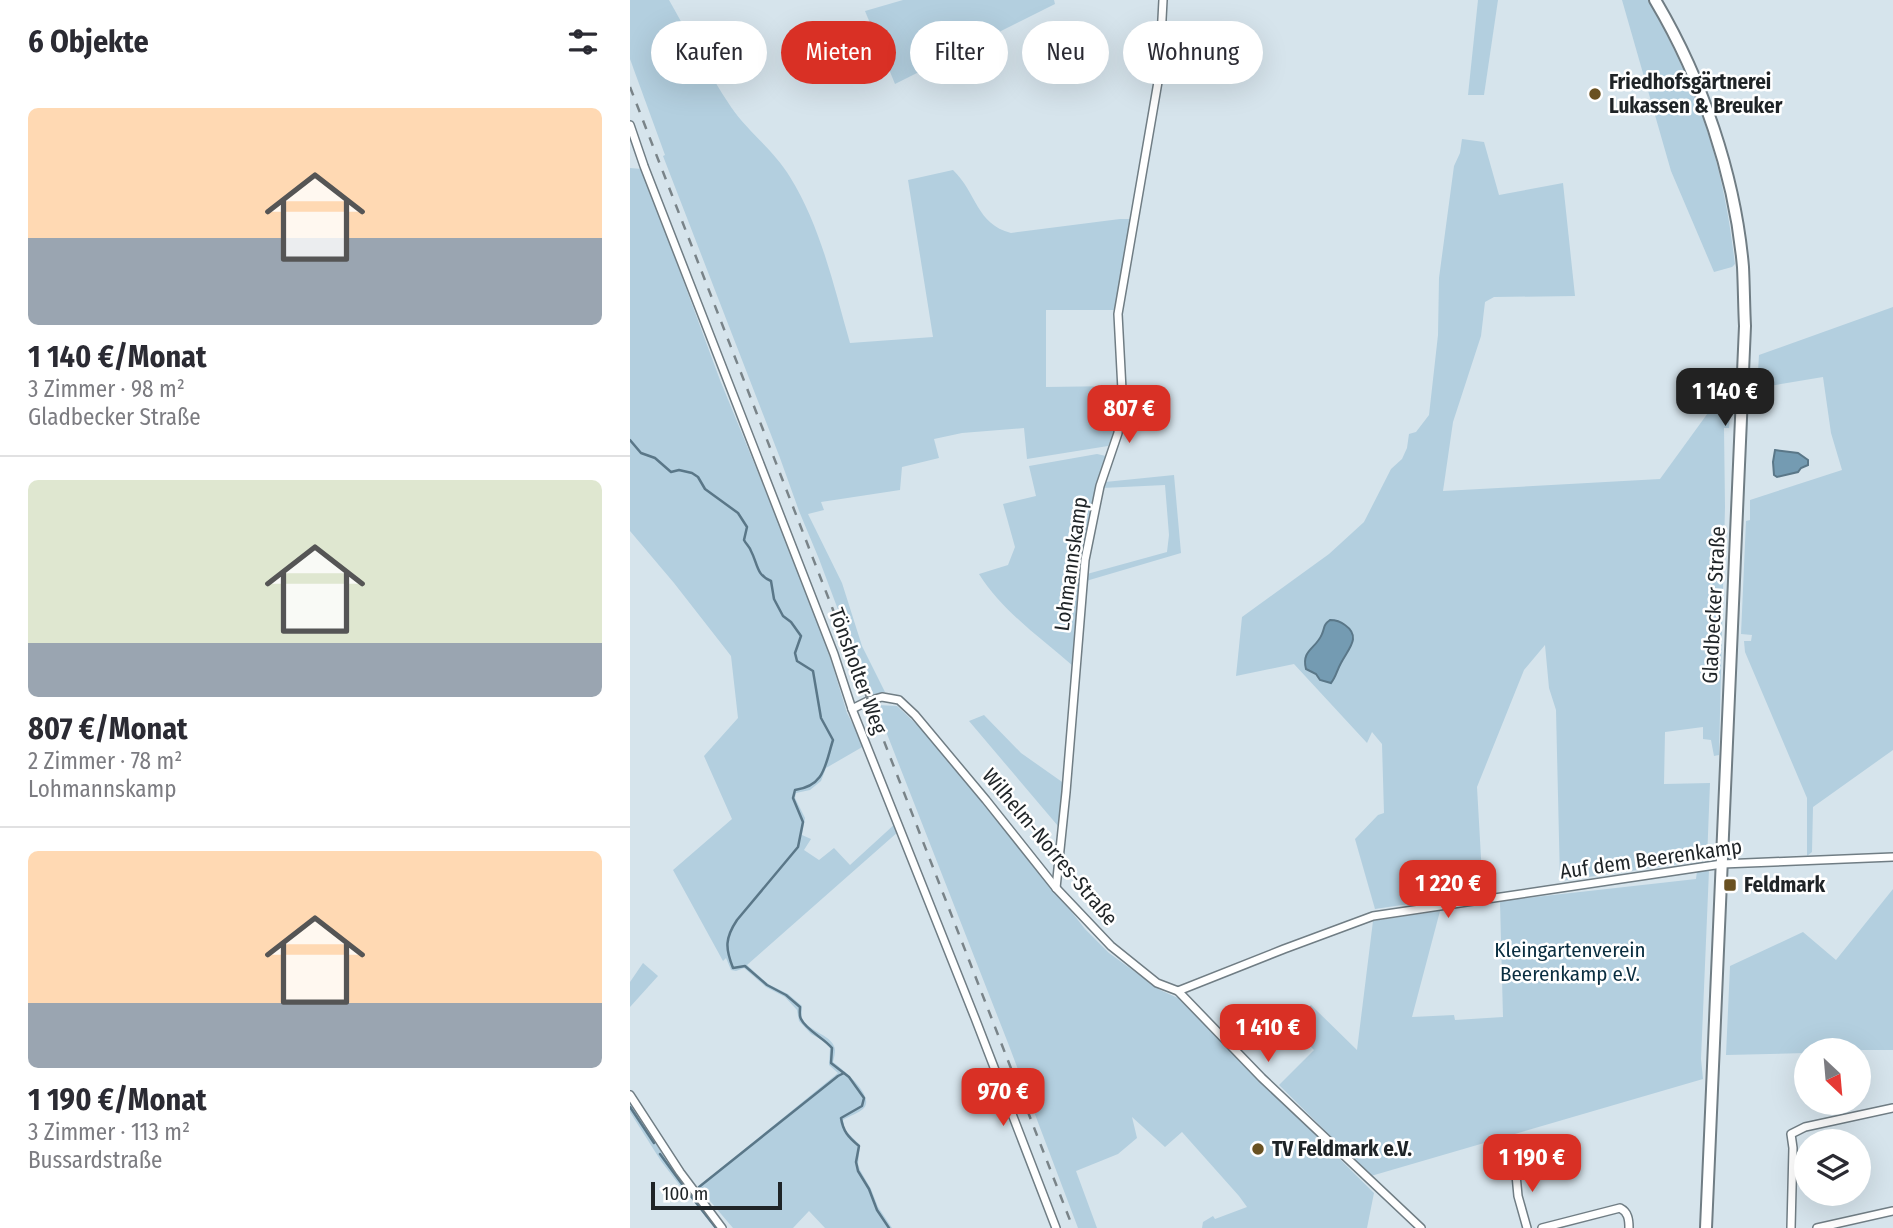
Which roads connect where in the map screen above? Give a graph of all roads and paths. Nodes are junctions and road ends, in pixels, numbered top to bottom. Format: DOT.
graph roads {
  1 [pos="1163,0"];
  2 [pos="1655,0"];
  3 [pos="630,125"];
  4 [pos="852,709"];
  5 [pos="1893,857"];
  6 [pos="1722,864"];
  7 [pos="1056,888"];
  8 [pos="1178,991"];
  9 [pos="630,1095"];
  10 [pos="1893,1108"];
  11 [pos="1515,1164"];
  12 [pos="1893,1211"];
  13 [pos="722,1228"];
  14 [pos="1056,1228"];
  15 [pos="1421,1228"];
  16 [pos="1527,1228"];
  17 [pos="1542,1228"];
  18 [pos="1629,1228"];
  19 [pos="1706,1228"];
  20 [pos="1791,1228"];
  21 [pos="1817,1228"];
  1 -- 7 [label="street, Lohmannskamp"];
  2 -- 6 [label="main road, Gladbecker Straße"];
  3 -- 4 [label="street, Tönsholter Weg"];
  4 -- 7 [label="street, Wilhelm-Norres-Straße"];
  4 -- 14 [label="street, Tönsholter Weg"];
  5 -- 6 [label="street, Auf dem Beerenkamp"];
  6 -- 8 [label="street, Auf dem Beerenkamp"];
  6 -- 19 [label="main road, Gladbecker Straße"];
  7 -- 8 [label="street, Wilhelm-Norres-Straße"];
  8 -- 15 [label="street, Wilhelm-Norres-Straße"];
  9 -- 13 [label="street"];
  10 -- 20 [label="street"];
  11 -- 16 [label="street"];
  12 -- 21 [label="street"];
  17 -- 18 [label="street"];
}
